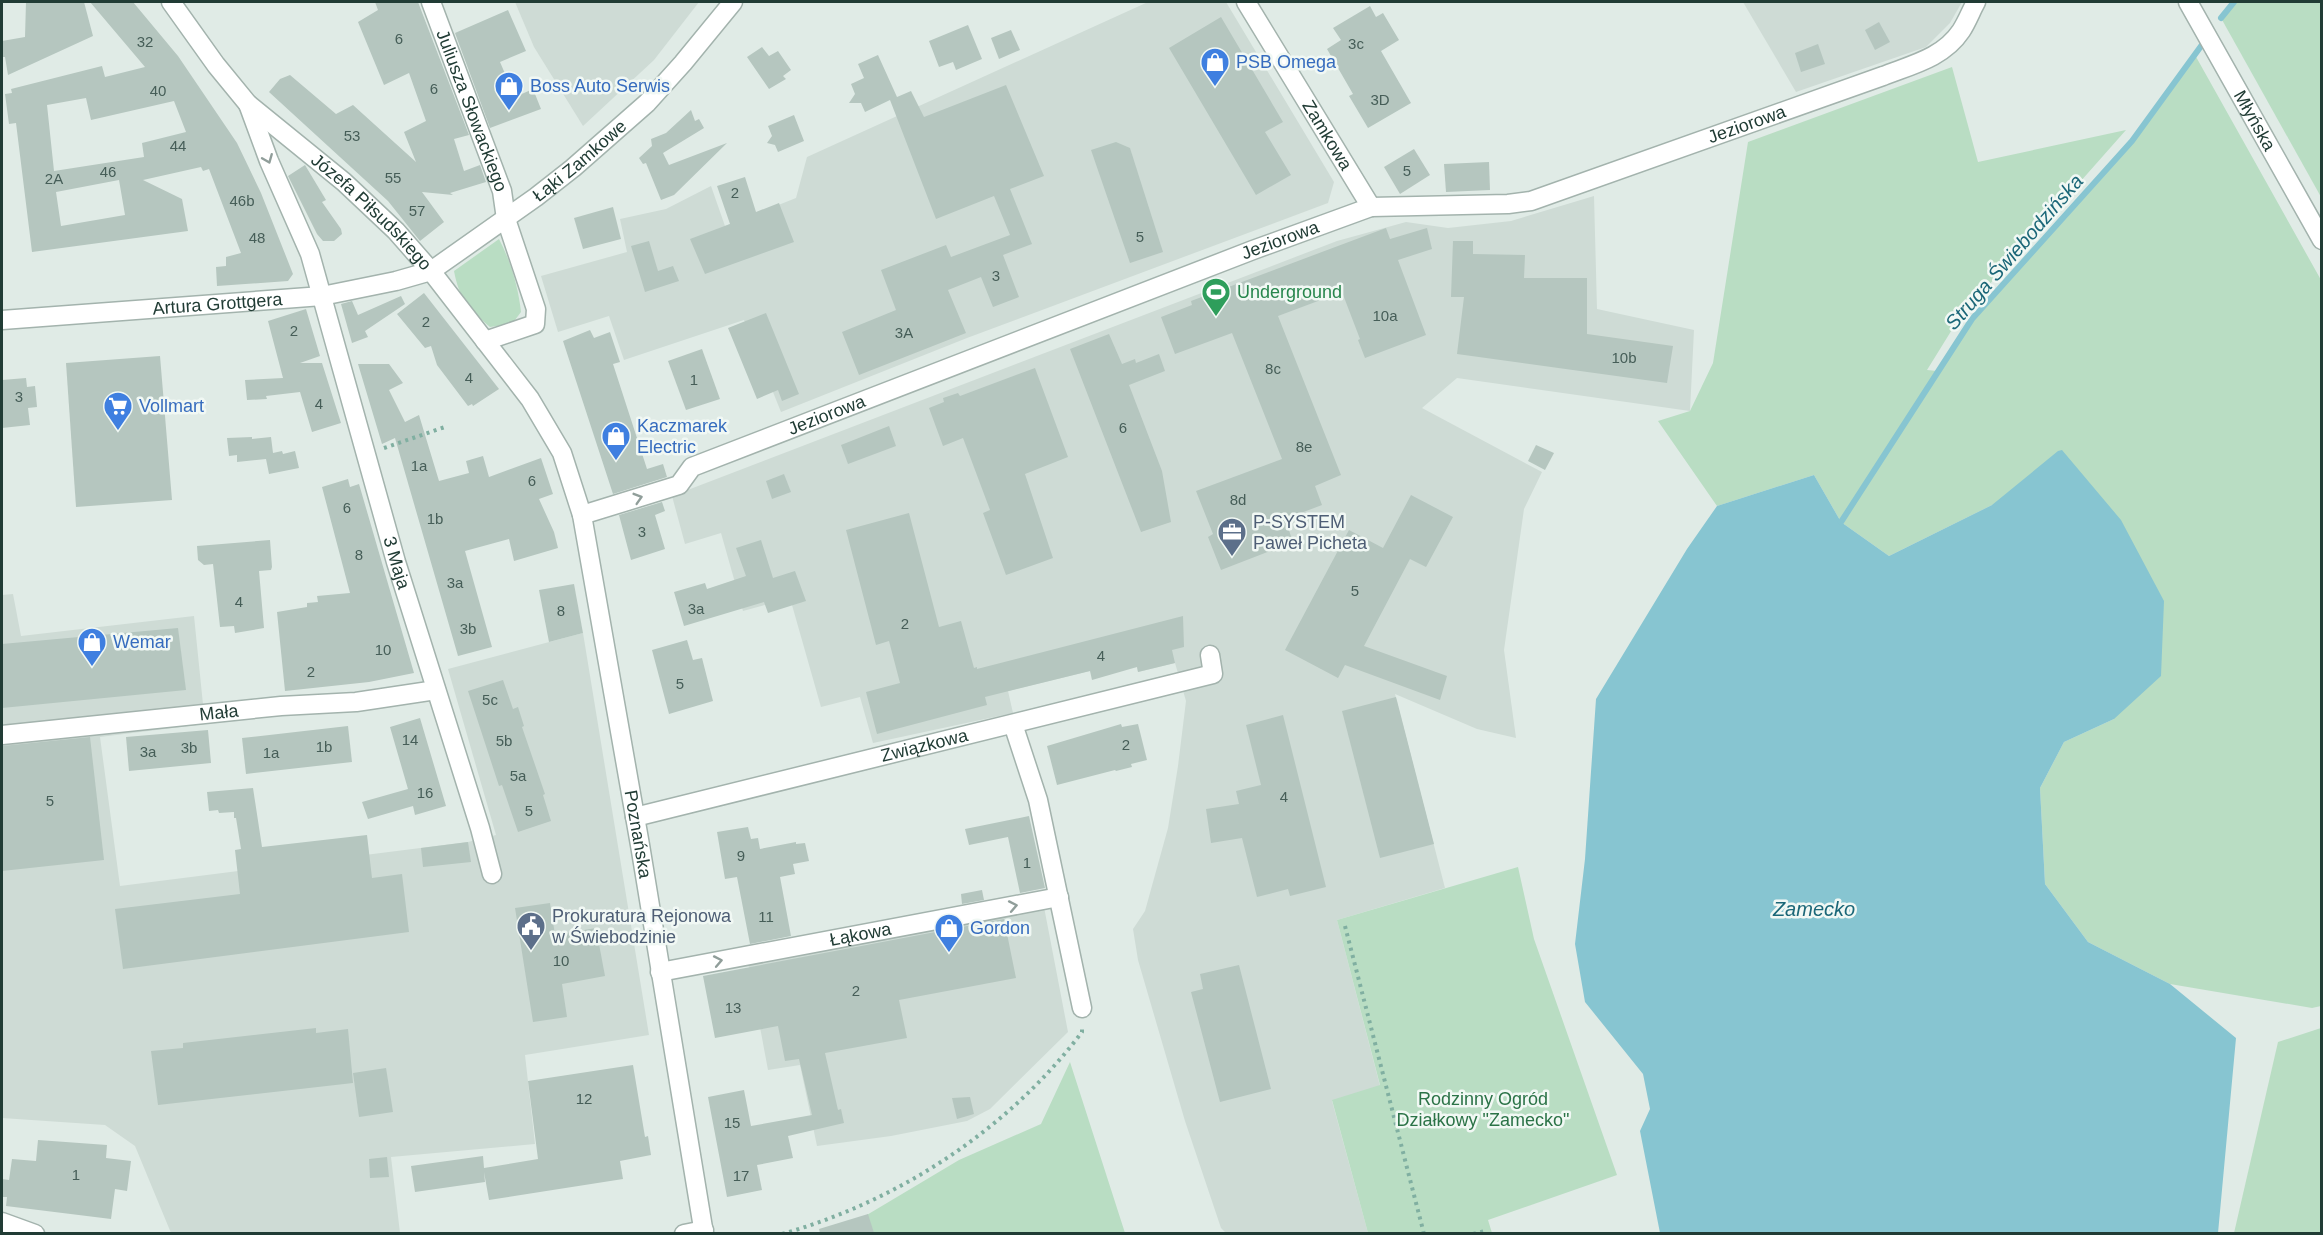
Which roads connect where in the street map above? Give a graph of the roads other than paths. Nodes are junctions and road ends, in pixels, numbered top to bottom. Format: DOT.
graph roads {
  1 [pos="171,2"];
  2 [pos="431,2"];
  3 [pos="733,2"];
  4 [pos="1246,2"];
  5 [pos="1976,2"];
  6 [pos="2188,2"];
  7 [pos="248,104"];
  8 [pos="1371,207"];
  9 [pos="506,219"];
  10 [pos="2322,240"];
  11 [pos="431,271"];
  12 [pos="322,296"];
  13 [pos="2,320"];
  14 [pos="485,341"];
  15 [pos="555,439"];
  16 [pos="582,515"];
  17 [pos="1210,655"];
  18 [pos="436,690"];
  19 [pos="1013,724"];
  20 [pos="2,735"];
  21 [pos="635,817"];
  22 [pos="492,874"];
  23 [pos="1059,897"];
  24 [pos="660,972"];
  25 [pos="1082,1008"];
  26 [pos="2,1222"];
  27 [pos="704,1232"];
  28 [pos="35,1233"];
  29 [pos="684,1233"];
  1 -- 7 [label="street, Józefa Piłsudskiego"];
  2 -- 9 [label="street, Juliusza Słowackiego"];
  3 -- 9 [label="street, Łąki Zamkowe"];
  4 -- 8 [label="street, Zamkowa"];
  5 -- 8 [label="street, Jeziorowa"];
  6 -- 10 [label="street, Młyńska"];
  7 -- 11 [label="street, Józefa Piłsudskiego"];
  7 -- 12 [label="street, 3 Maja, one-way"];
  16 -- 8 [label="street, Jeziorowa, one-way"];
  9 -- 11 [label="street, Łąki Zamkowe"];
  9 -- 14 [label="street, Juliusza Słowackiego"];
  11 -- 12 [label="street, Artura Grottgera"];
  11 -- 14 [label="street, Józefa Piłsudskiego"];
  12 -- 13 [label="street, Artura Grottgera"];
  12 -- 18 [label="street, 3 Maja"];
  14 -- 15 [label="street, Józefa Piłsudskiego"];
  15 -- 16 [label="street, Poznańska"];
  16 -- 21 [label="street, Poznańska"];
  17 -- 19 [label="street, Związkowa"];
  18 -- 20 [label="street, Mała"];
  18 -- 22 [label="street, 3 Maja"];
  19 -- 21 [label="street, Związkowa"];
  19 -- 23 [label="street"];
  21 -- 24 [label="street, Poznańska"];
  24 -- 23 [label="street, Łąkowa, one-way"];
  23 -- 25 [label="street"];
  24 -- 27 [label="street, Poznańska"];
  26 -- 28 [label="street"];
  27 -- 29 [label="street"];
}
